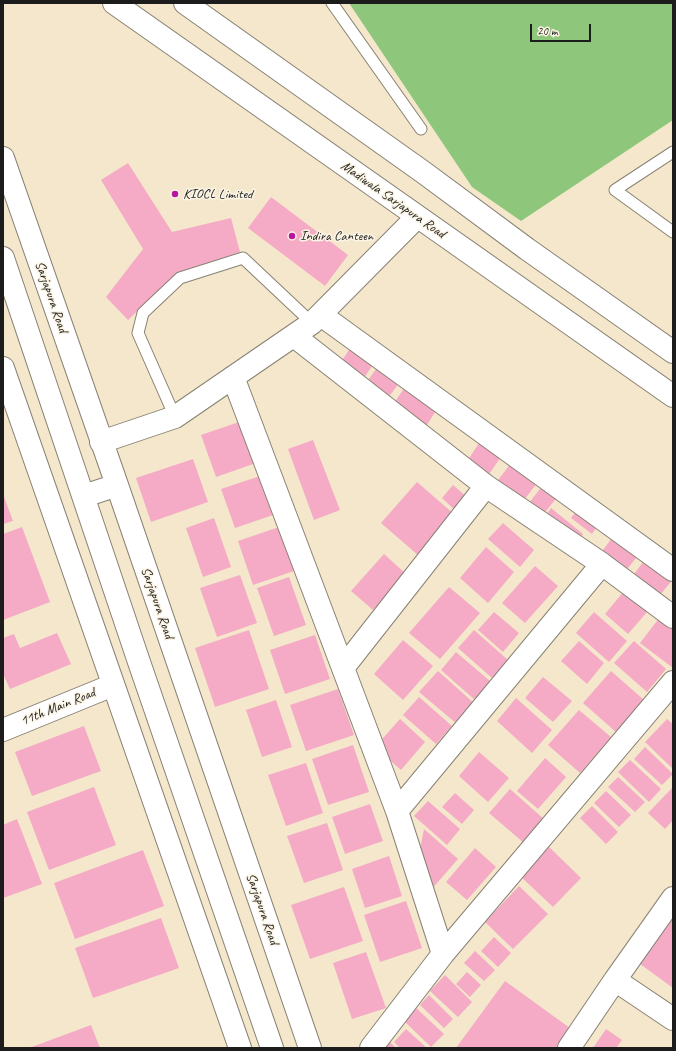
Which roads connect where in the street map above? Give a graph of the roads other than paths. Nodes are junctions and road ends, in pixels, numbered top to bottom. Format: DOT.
graph roads {
  1 [pos="114,3"];
  2 [pos="186,3"];
  3 [pos="332,3"];
  4 [pos="421,129"];
  5 [pos="673,152"];
  6 [pos="3,158"];
  7 [pos="417,217"];
  8 [pos="673,232"];
  9 [pos="3,258"];
  10 [pos="317,319"];
  11 [pos="294,336"];
  12 [pos="673,352"];
  13 [pos="3,368"];
  14 [pos="233,377"];
  15 [pos="673,396"];
  16 [pos="175,417"];
  17 [pos="101,442"];
  18 [pos="117,485"];
  19 [pos="486,486"];
  20 [pos="84,496"];
  21 [pos="602,564"];
  22 [pos="673,570"];
  23 [pos="673,617"];
  24 [pos="343,668"];
  25 [pos="673,682"];
  26 [pos="113,685"];
  27 [pos="3,730"];
  28 [pos="397,811"];
  29 [pos="673,898"];
  30 [pos="443,954"];
  31 [pos="615,980"];
  32 [pos="673,1020"];
  33 [pos="240,1048"];
  34 [pos="272,1048"];
  35 [pos="310,1048"];
  36 [pos="371,1048"];
  37 [pos="569,1048"];
  1 -- 7 [label="street, Madiwala Sarjapura Road"];
  2 -- 12 [label="street"];
  3 -- 4 [label="lane"];
  5 -- 8 [label="lane"];
  6 -- 17 [label="street, Sarjapura Road"];
  7 -- 10 [label="street"];
  7 -- 15 [label="street, Madiwala Sarjapura Road"];
  9 -- 20 [label="street"];
  10 -- 11 [label="street"];
  10 -- 16 [label="lane"];
  10 -- 22 [label="street"];
  11 -- 14 [label="street"];
  11 -- 19 [label="street"];
  13 -- 26 [label="street"];
  14 -- 16 [label="street"];
  14 -- 24 [label="street"];
  16 -- 17 [label="street"];
  17 -- 18 [label="street, Sarjapura Road"];
  18 -- 20 [label="street"];
  18 -- 35 [label="street, Sarjapura Road"];
  19 -- 21 [label="street"];
  19 -- 24 [label="street"];
  20 -- 34 [label="street"];
  21 -- 23 [label="street"];
  21 -- 28 [label="street"];
  24 -- 28 [label="street"];
  25 -- 30 [label="street"];
  26 -- 27 [label="street, 11th Main Road"];
  26 -- 33 [label="street"];
  28 -- 30 [label="street"];
  29 -- 31 [label="street"];
  30 -- 36 [label="street"];
  31 -- 32 [label="street"];
  31 -- 37 [label="street"];
}
